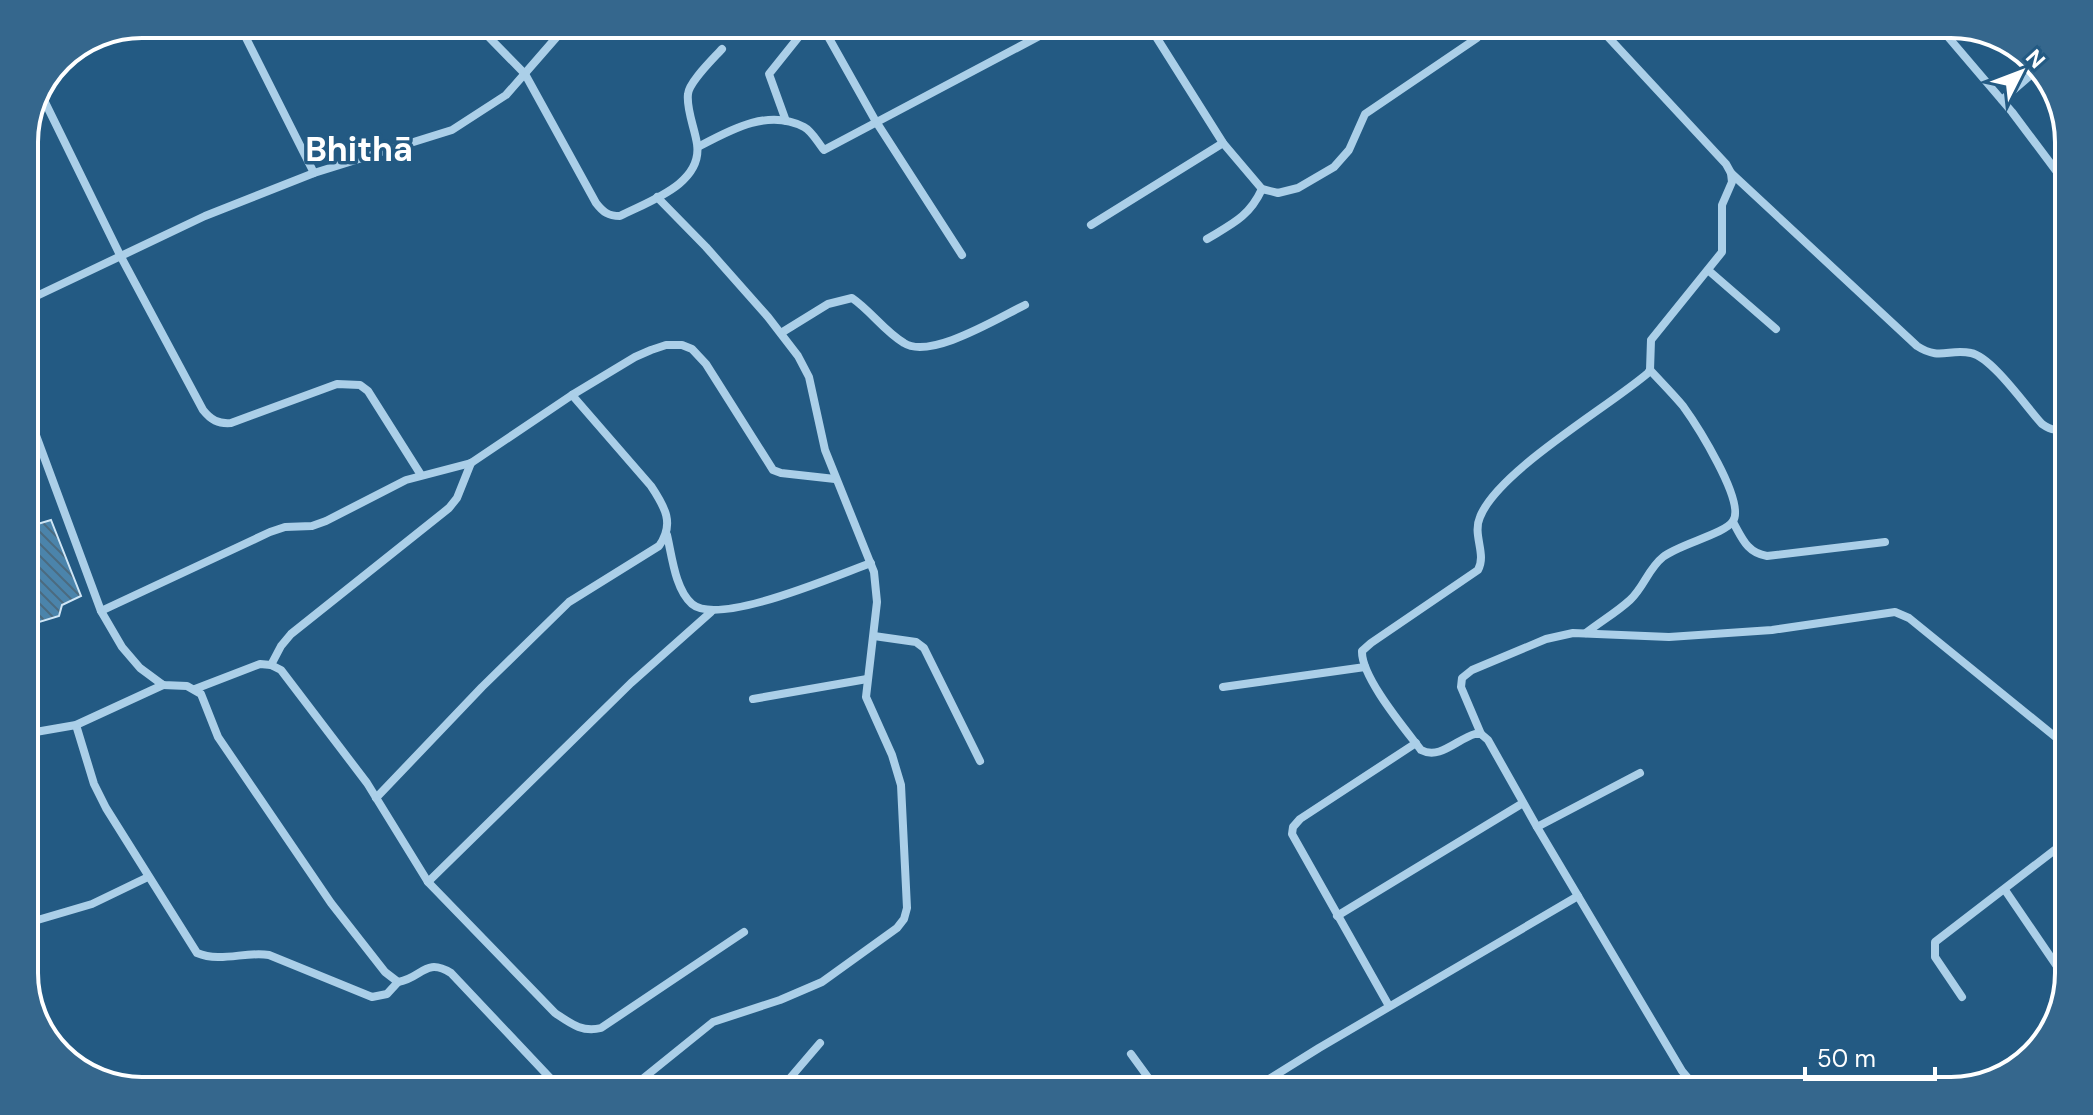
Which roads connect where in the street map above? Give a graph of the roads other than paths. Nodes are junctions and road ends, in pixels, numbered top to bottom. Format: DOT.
graph roads {
  1 [pos="246,38"];
  2 [pos="490,38"];
  3 [pos="556,38"];
  4 [pos="798,38"];
  5 [pos="829,38"];
  6 [pos="1035,38"];
  7 [pos="1157,38"];
  8 [pos="1477,38"];
  9 [pos="1609,38"];
  10 [pos="1949,38"];
  11 [pos="722,49"];
  12 [pos="525,74"];
  13 [pos="2031,75"];
  14 [pos="2002,100"];
  15 [pos="46,104"];
  16 [pos="786,121"];
  17 [pos="877,121"];
  18 [pos="1223,143"];
  19 [pos="698,147"];
  20 [pos="2055,169"];
  21 [pos="314,173"];
  22 [pos="1731,173"];
  23 [pos="1262,189"];
  24 [pos="657,197"];
  25 [pos="1091,225"];
  26 [pos="1207,239"];
  27 [pos="120,255"];
  28 [pos="962,255"];
  29 [pos="1708,270"];
  30 [pos="38,295"];
  31 [pos="1025,305"];
  32 [pos="1776,329"];
  33 [pos="781,333"];
  34 [pos="1650,366"];
  35 [pos="572,395"];
  36 [pos="2055,430"];
  37 [pos="38,441"];
  38 [pos="471,463"];
  39 [pos="421,475"];
  40 [pos="835,479"];
  41 [pos="1733,522"];
  42 [pos="667,535"];
  43 [pos="1885,542"];
  44 [pos="871,563"];
  45 [pos="101,611"];
  46 [pos="711,612"];
  47 [pos="1585,633"];
  48 [pos="874,636"];
  49 [pos="271,665"];
  50 [pos="1365,667"];
  51 [pos="867,679"];
  52 [pos="163,685"];
  53 [pos="1223,687"];
  54 [pos="195,689"];
  55 [pos="753,699"];
  56 [pos="76,725"];
  57 [pos="38,732"];
  58 [pos="1481,734"];
  59 [pos="2055,737"];
  60 [pos="1416,743"];
  61 [pos="980,761"];
  62 [pos="1640,773"];
  63 [pos="376,798"];
  64 [pos="1523,803"];
  65 [pos="1537,827"];
  66 [pos="2055,850"];
  67 [pos="148,877"];
  68 [pos="428,882"];
  69 [pos="2005,890"];
  70 [pos="1578,896"];
  71 [pos="1337,916"];
  72 [pos="38,920"];
  73 [pos="744,932"];
  74 [pos="2055,963"];
  75 [pos="398,982"];
  76 [pos="1962,997"];
  77 [pos="1389,1006"];
  78 [pos="820,1043"];
  79 [pos="1131,1054"];
  80 [pos="549,1077"];
  81 [pos="647,1077"];
  82 [pos="791,1077"];
  83 [pos="1148,1077"];
  84 [pos="1273,1077"];
  85 [pos="1687,1077"];
  1 -- 21 [label="street"];
  2 -- 12 [label="street"];
  3 -- 12 [label="street"];
  4 -- 16 [label="street"];
  5 -- 17 [label="street"];
  6 -- 17 [label="street"];
  7 -- 18 [label="street"];
  8 -- 23 [label="street"];
  9 -- 22 [label="street"];
  10 -- 14 [label="street"];
  11 -- 19 [label="street"];
  12 -- 21 [label="street"];
  12 -- 24 [label="street"];
  13 -- 14 [label="street"];
  14 -- 20 [label="street"];
  15 -- 27 [label="street"];
  16 -- 17 [label="street"];
  16 -- 19 [label="street"];
  17 -- 28 [label="street"];
  18 -- 23 [label="street"];
  18 -- 25 [label="street"];
  19 -- 24 [label="street"];
  21 -- 27 [label="street"];
  22 -- 29 [label="street"];
  22 -- 36 [label="street"];
  23 -- 26 [label="street"];
  24 -- 33 [label="street"];
  27 -- 30 [label="street"];
  27 -- 39 [label="street"];
  29 -- 32 [label="street"];
  29 -- 34 [label="street"];
  31 -- 33 [label="street"];
  33 -- 40 [label="street"];
  34 -- 41 [label="street"];
  34 -- 50 [label="street"];
  35 -- 38 [label="street"];
  35 -- 40 [label="street"];
  35 -- 42 [label="street"];
  37 -- 45 [label="street"];
  38 -- 39 [label="street"];
  38 -- 49 [label="street"];
  39 -- 45 [label="street"];
  40 -- 44 [label="street"];
  41 -- 43 [label="street"];
  41 -- 47 [label="street"];
  42 -- 46 [label="street"];
  42 -- 63 [label="street"];
  44 -- 46 [label="street"];
  44 -- 48 [label="street"];
  45 -- 52 [label="street"];
  46 -- 68 [label="street"];
  47 -- 58 [label="street"];
  47 -- 59 [label="street"];
  48 -- 51 [label="street"];
  48 -- 61 [label="street"];
  49 -- 54 [label="street"];
  49 -- 63 [label="street"];
  50 -- 53 [label="street"];
  50 -- 60 [label="street"];
  51 -- 55 [label="street"];
  51 -- 81 [label="street"];
  52 -- 54 [label="street"];
  52 -- 56 [label="street"];
  54 -- 75 [label="street"];
  56 -- 57 [label="street"];
  56 -- 67 [label="street"];
  58 -- 60 [label="street"];
  58 -- 64 [label="street"];
  60 -- 71 [label="street"];
  62 -- 65 [label="street"];
  63 -- 68 [label="street"];
  64 -- 65 [label="street"];
  64 -- 71 [label="street"];
  65 -- 70 [label="street"];
  66 -- 69 [label="street"];
  67 -- 72 [label="street"];
  67 -- 75 [label="street"];
  68 -- 73 [label="street"];
  69 -- 74 [label="street"];
  69 -- 76 [label="street"];
  70 -- 77 [label="street"];
  70 -- 85 [label="street"];
  71 -- 77 [label="street"];
  75 -- 80 [label="street"];
  77 -- 84 [label="street"];
  78 -- 82 [label="street"];
  79 -- 83 [label="street"];
}
